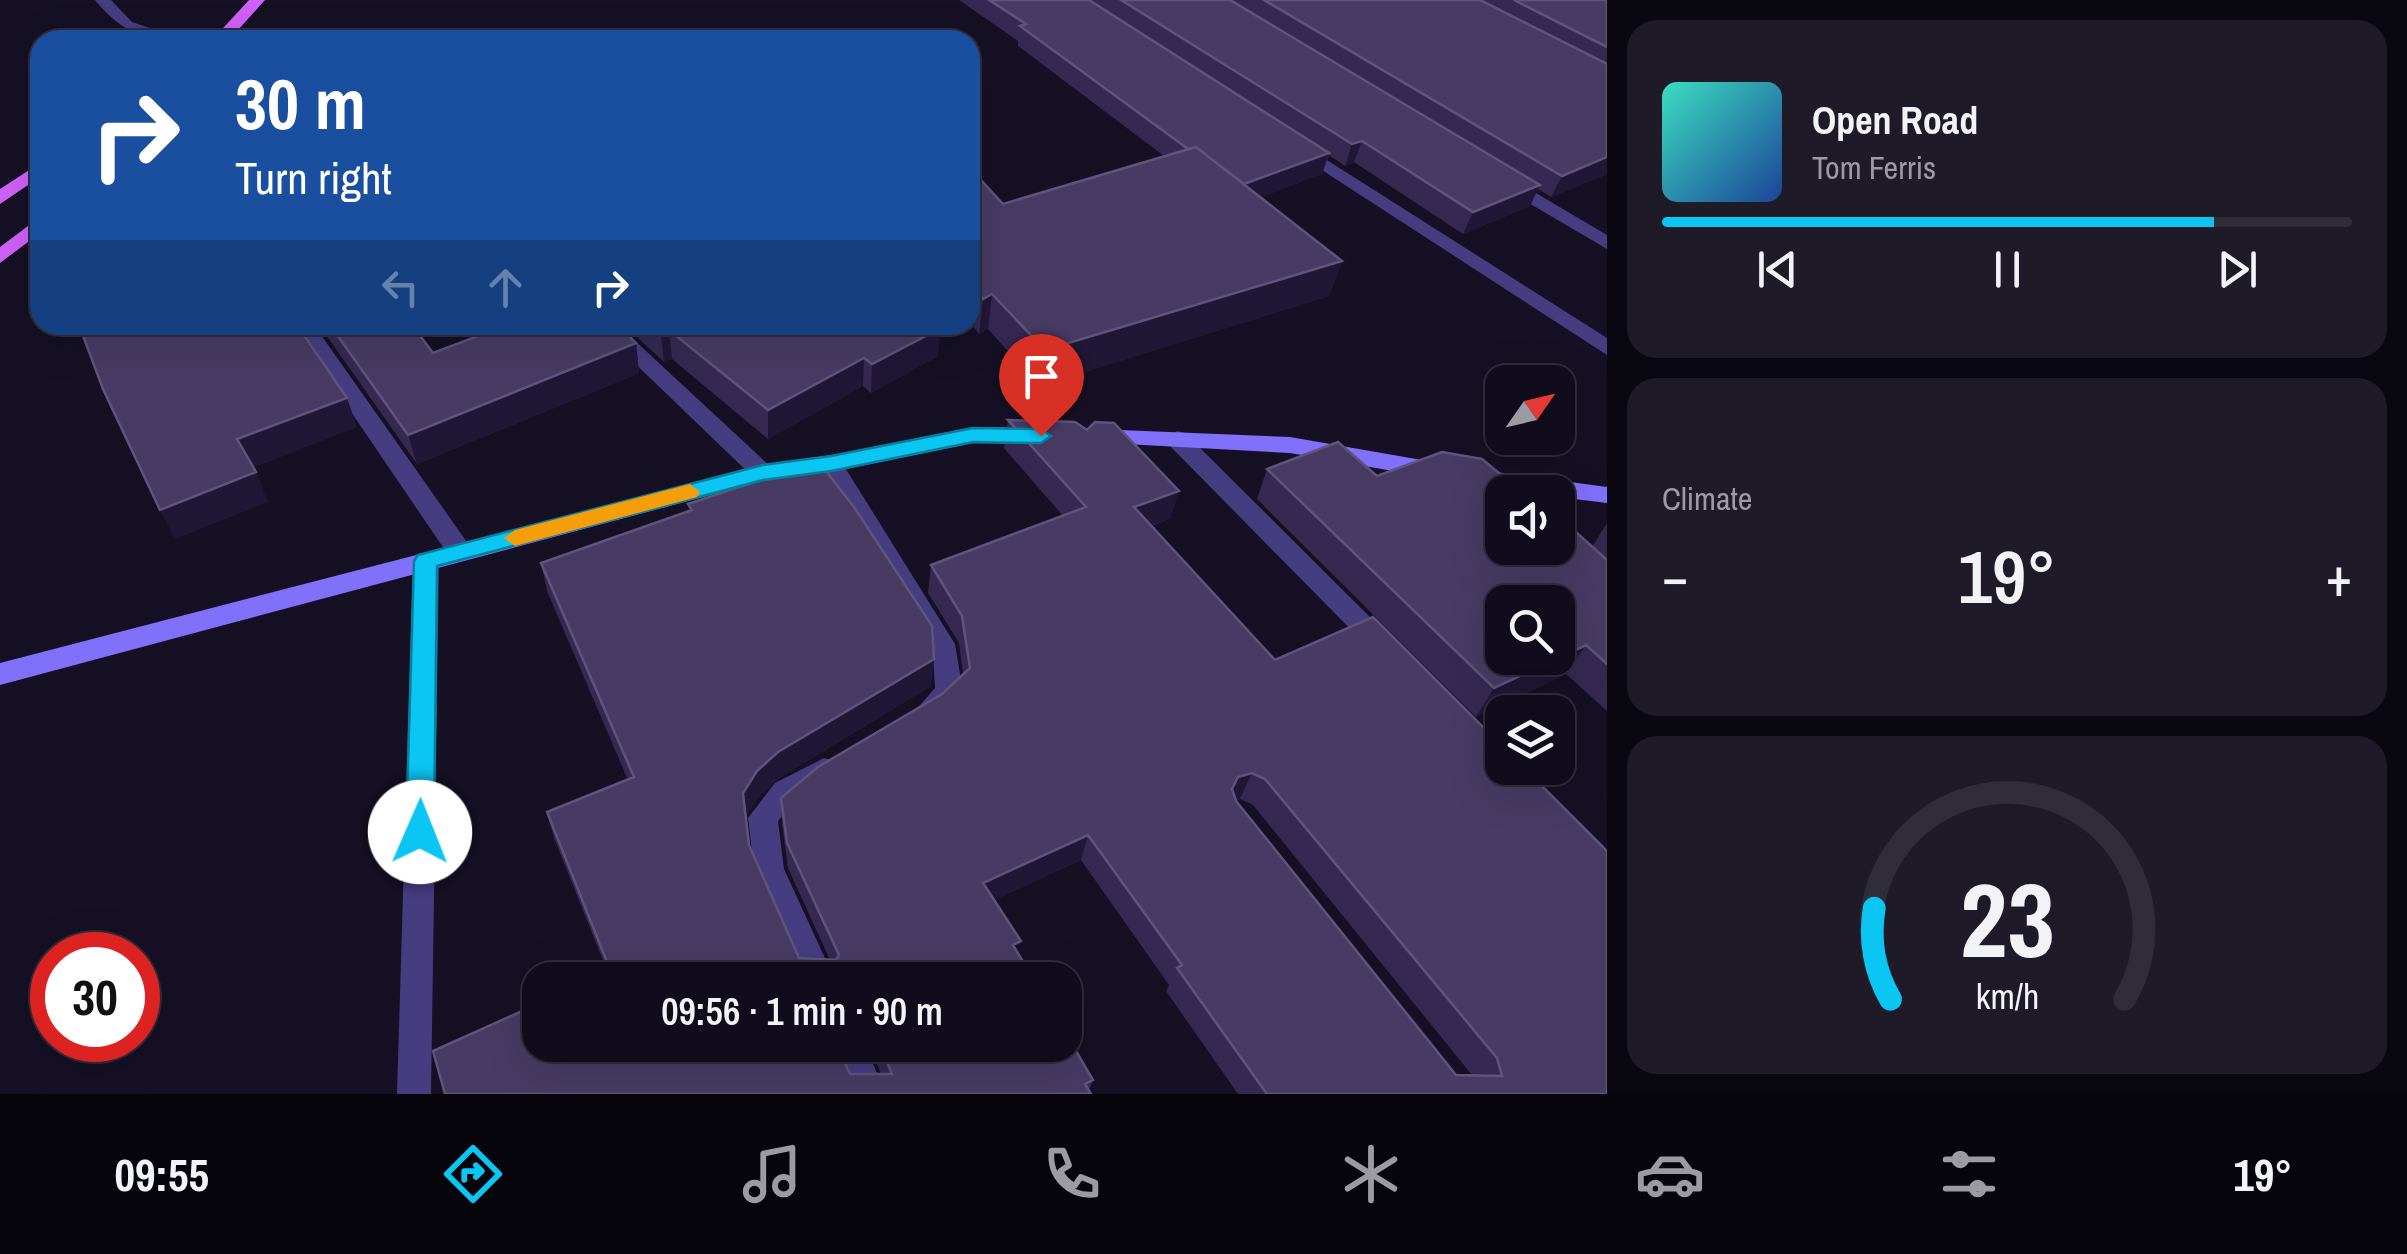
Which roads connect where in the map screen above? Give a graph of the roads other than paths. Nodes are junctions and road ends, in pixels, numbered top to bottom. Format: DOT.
graph roads {
  1 [pos="103,0"];
  2 [pos="257,0"];
  3 [pos="146,30"];
  4 [pos="229,30"];
  5 [pos="1283,137"];
  6 [pos="1490,172"];
  7 [pos="30,176"];
  8 [pos="0,198"];
  9 [pos="30,231"];
  10 [pos="1607,242"];
  11 [pos="0,256"];
  12 [pos="310,335"];
  13 [pos="617,335"];
  14 [pos="1607,348"];
  15 [pos="1176,439"];
  16 [pos="831,464"];
  17 [pos="763,472"];
  18 [pos="1476,478"];
  19 [pos="1485,486"];
  20 [pos="1607,495"];
  21 [pos="460,552"];
  22 [pos="426,561"];
  23 [pos="1394,657"];
  24 [pos="0,674"];
  25 [pos="906,725"];
  26 [pos="854,754"];
  27 [pos="810,962"];
  28 [pos="855,1062"];
  29 [pos="414,1094"];
  30 [pos="869,1094"];
  1 -- 3 [label="street"];
  2 -- 4 [label="main road"];
  5 -- 14 [label="street"];
  6 -- 10 [label="street"];
  7 -- 8 [label="main road"];
  9 -- 11 [label="main road"];
  12 -- 21 [label="street"];
  13 -- 17 [label="street"];
  15 -- 16 [label="street"];
  15 -- 18 [label="street"];
  15 -- 23 [label="street"];
  16 -- 17 [label="street"];
  16 -- 25 [label="street"];
  17 -- 21 [label="street"];
  18 -- 19 [label="street"];
  18 -- 20 [label="street"];
  21 -- 22 [label="street"];
  22 -- 24 [label="street"];
  22 -- 29 [label="street"];
  26 -- 27 [label="street"];
  28 -- 30 [label="street"];
}
